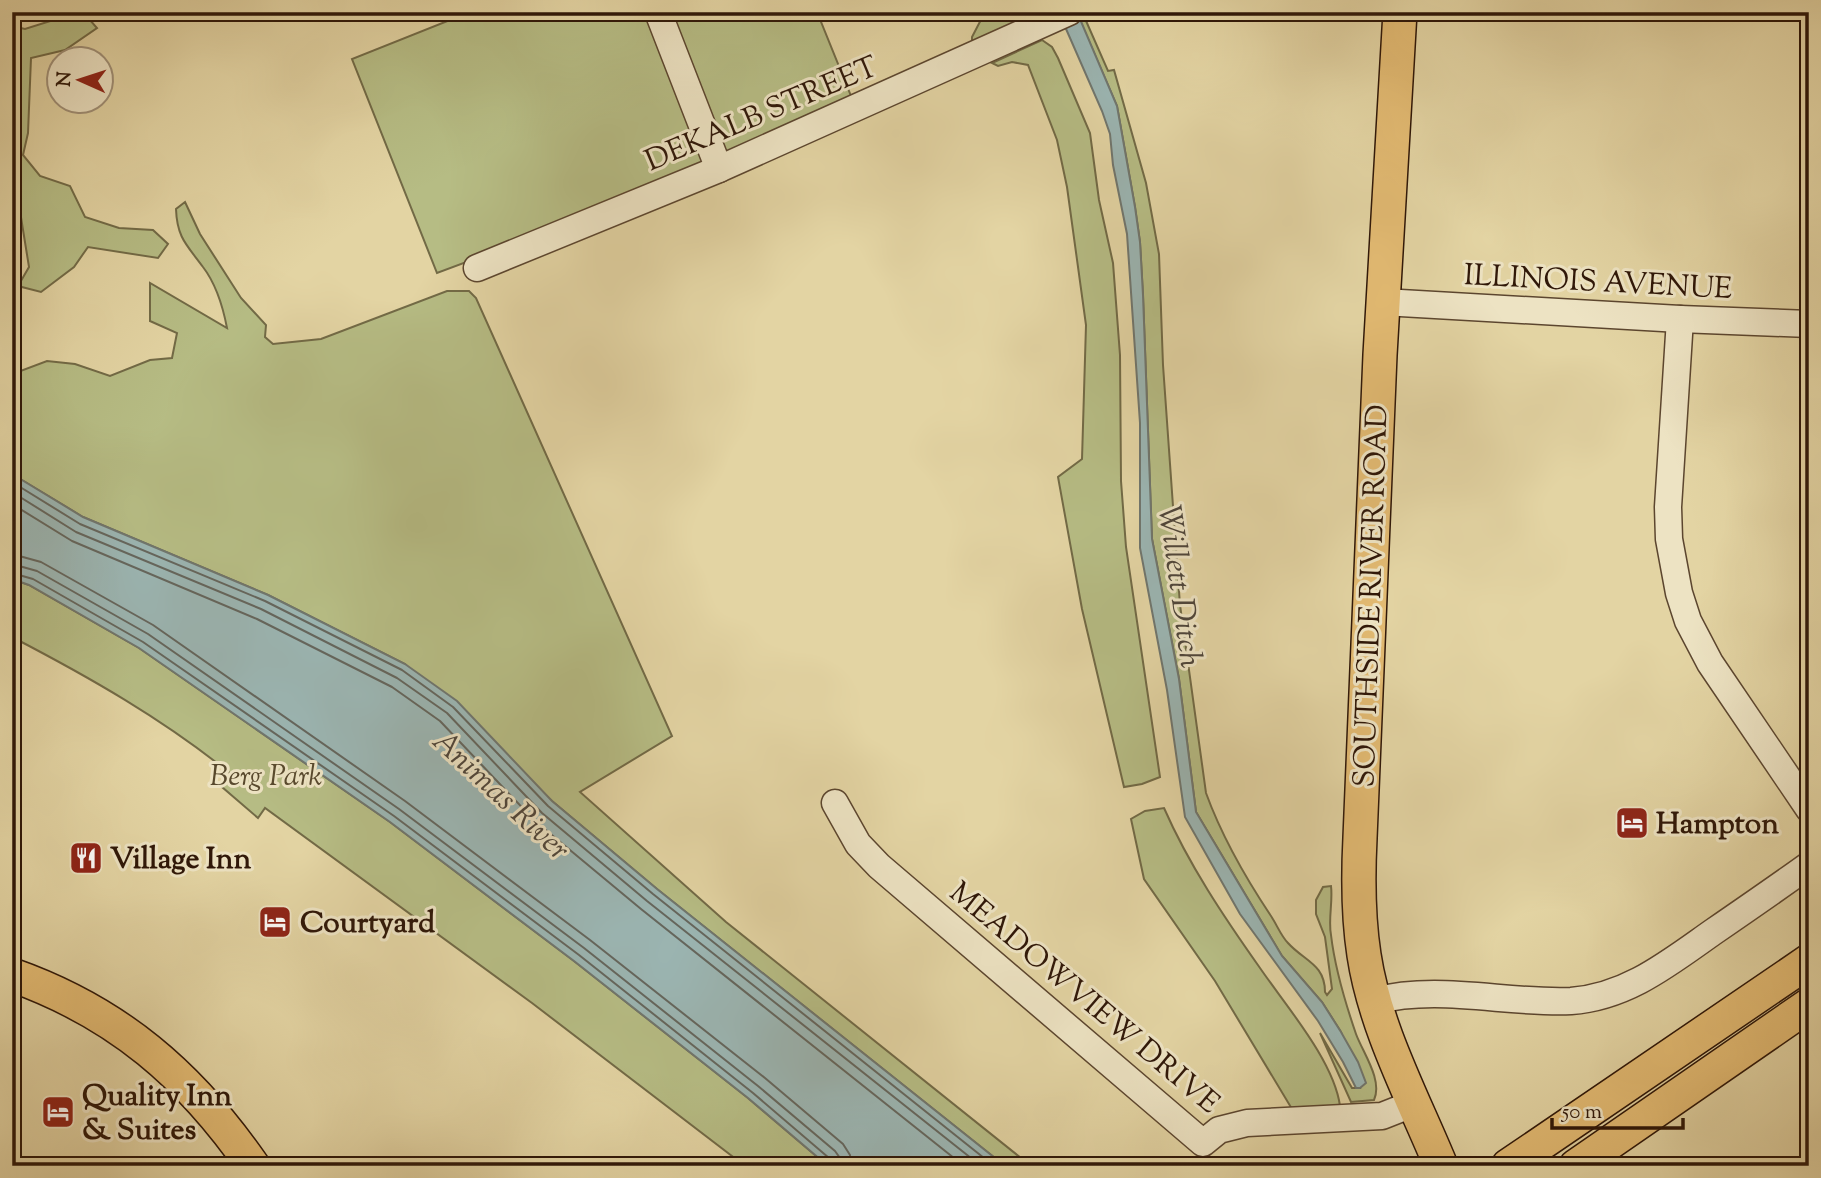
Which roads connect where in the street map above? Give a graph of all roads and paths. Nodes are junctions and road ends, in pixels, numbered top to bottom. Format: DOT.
graph roads {
  1 [pos="658,12"];
  2 [pos="1401,12"];
  3 [pos="1061,16"];
  4 [pos="719,169"];
  5 [pos="477,268"];
  6 [pos="1383,302"];
  7 [pos="1680,319"];
  8 [pos="1809,324"];
  9 [pos="835,803"];
  10 [pos="1809,808"];
  11 [pos="1809,865"];
  12 [pos="1809,961"];
  13 [pos="12,975"];
  14 [pos="1375,1001"];
  15 [pos="1809,1005"];
  16 [pos="1415,1103"];
  17 [pos="253,1166"];
  18 [pos="1441,1166"];
  19 [pos="1508,1166"];
  20 [pos="1576,1166"];
  1 -- 4 [label="street"];
  2 -- 6 [label="main road, SOUTHSIDE RIVER ROAD"];
  3 -- 4 [label="street, DEKALB STREET"];
  4 -- 5 [label="street, DEKALB STREET"];
  6 -- 7 [label="street, ILLINOIS AVENUE"];
  6 -- 14 [label="main road, SOUTHSIDE RIVER ROAD"];
  7 -- 8 [label="street, ILLINOIS AVENUE"];
  7 -- 10 [label="street"];
  9 -- 16 [label="street, MEADOWVIEW DRIVE"];
  11 -- 14 [label="street"];
  12 -- 19 [label="main road"];
  13 -- 17 [label="main road"];
  14 -- 16 [label="main road, SOUTHSIDE RIVER ROAD"];
  15 -- 20 [label="main road"];
  16 -- 18 [label="main road, SOUTHSIDE RIVER ROAD"];
}
